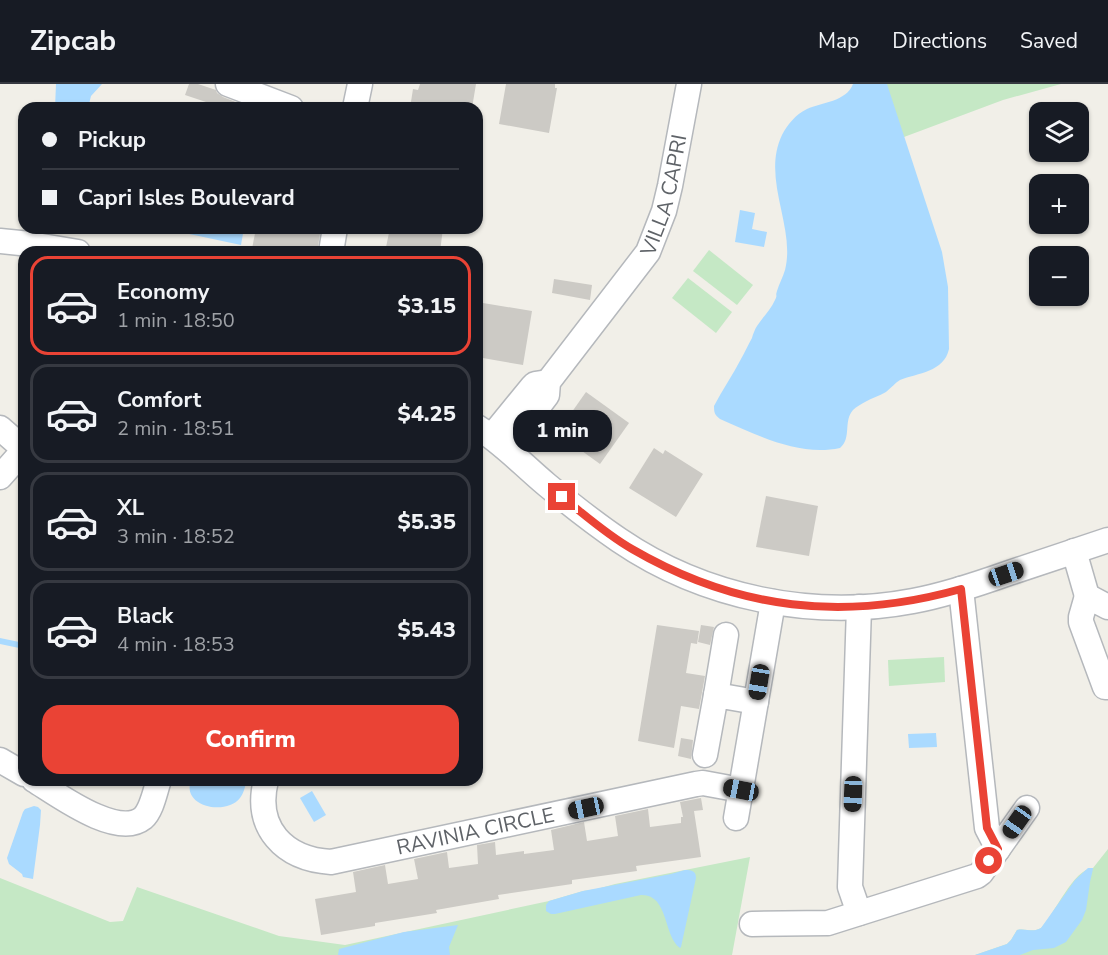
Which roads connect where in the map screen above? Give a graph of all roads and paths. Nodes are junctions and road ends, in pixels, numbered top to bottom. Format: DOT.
graph roads {
  1 [pos="228,84"];
  2 [pos="360,84"];
  3 [pos="689,84"];
  4 [pos="275,102"];
  5 [pos="356,102"];
  6 [pos="0,241"];
  7 [pos="42,246"];
  8 [pos="0,428"];
  9 [pos="492,437"];
  10 [pos="18,444"];
  11 [pos="18,456"];
  12 [pos="0,477"];
  13 [pos="1108,540"];
  14 [pos="1074,551"];
  15 [pos="961,589"];
  16 [pos="1087,596"];
  17 [pos="773,602"];
  18 [pos="859,607"];
  19 [pos="1108,607"];
  20 [pos="726,635"];
  21 [pos="1108,687"];
  22 [pos="716,695"];
  23 [pos="756,702"];
  24 [pos="705,755"];
  25 [pos="0,760"];
  26 [pos="18,770"];
  27 [pos="44,786"];
  28 [pos="157,786"];
  29 [pos="265,786"];
  30 [pos="741,790"];
  31 [pos="1027,808"];
  32 [pos="736,818"];
  33 [pos="998,849"];
  34 [pos="859,913"];
  35 [pos="752,924"];
  1 -- 4 [label="street"];
  2 -- 5 [label="street"];
  3 -- 9 [label="street, VILLA CAPRI"];
  6 -- 7 [label="street"];
  8 -- 10 [label="street"];
  9 -- 17 [label="street"];
  11 -- 12 [label="street"];
  13 -- 14 [label="street"];
  14 -- 15 [label="street"];
  14 -- 16 [label="street"];
  15 -- 18 [label="street"];
  15 -- 33 [label="street"];
  16 -- 19 [label="street"];
  16 -- 21 [label="street"];
  17 -- 18 [label="street"];
  17 -- 23 [label="street"];
  18 -- 34 [label="street"];
  20 -- 22 [label="street"];
  22 -- 23 [label="street"];
  22 -- 24 [label="street"];
  23 -- 30 [label="street"];
  25 -- 26 [label="street"];
  27 -- 28 [label="street"];
  29 -- 30 [label="street, RAVINIA CIRCLE"];
  30 -- 32 [label="street"];
  31 -- 33 [label="street"];
  33 -- 34 [label="street"];
  34 -- 35 [label="street"];
}
